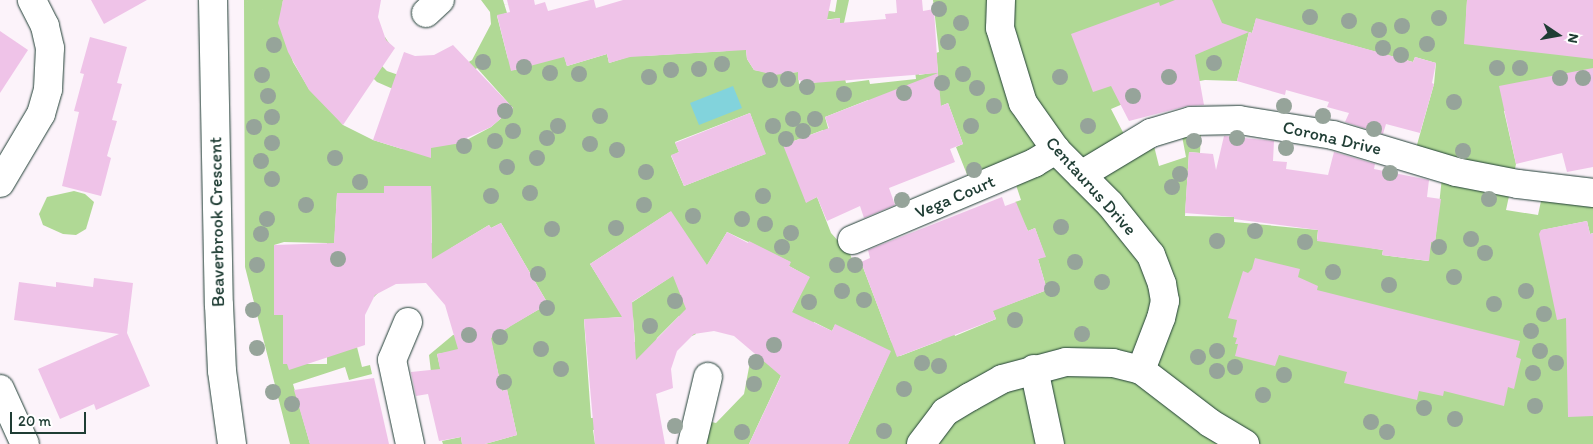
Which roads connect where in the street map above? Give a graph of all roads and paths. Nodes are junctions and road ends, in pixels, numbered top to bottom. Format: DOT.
graph roads {
  1 [pos="32,0"];
  2 [pos="213,0"];
  3 [pos="1001,0"];
  4 [pos="1045,156"];
  5 [pos="1081,175"];
  6 [pos="0,183"];
  7 [pos="1593,193"];
  8 [pos="852,240"];
  9 [pos="408,322"];
  10 [pos="1034,369"];
  11 [pos="1140,370"];
  12 [pos="708,377"];
  13 [pos="0,390"];
  14 [pos="25,444"];
  15 [pos="232,444"];
  16 [pos="410,444"];
  17 [pos="692,444"];
  18 [pos="921,444"];
  19 [pos="1050,444"];
  20 [pos="1245,444"];
  1 -- 6 [label="street"];
  2 -- 15 [label="street, Beaverbrook Crescent"];
  3 -- 4 [label="street, Centaurus Drive"];
  4 -- 5 [label="street, Centaurus Drive"];
  4 -- 8 [label="street, Vega Court"];
  5 -- 7 [label="street, Corona Drive"];
  5 -- 11 [label="street, Centaurus Drive"];
  9 -- 16 [label="street"];
  10 -- 11 [label="street"];
  10 -- 18 [label="street"];
  10 -- 19 [label="street"];
  11 -- 20 [label="street"];
  12 -- 17 [label="street"];
  13 -- 14 [label="street"];
}
